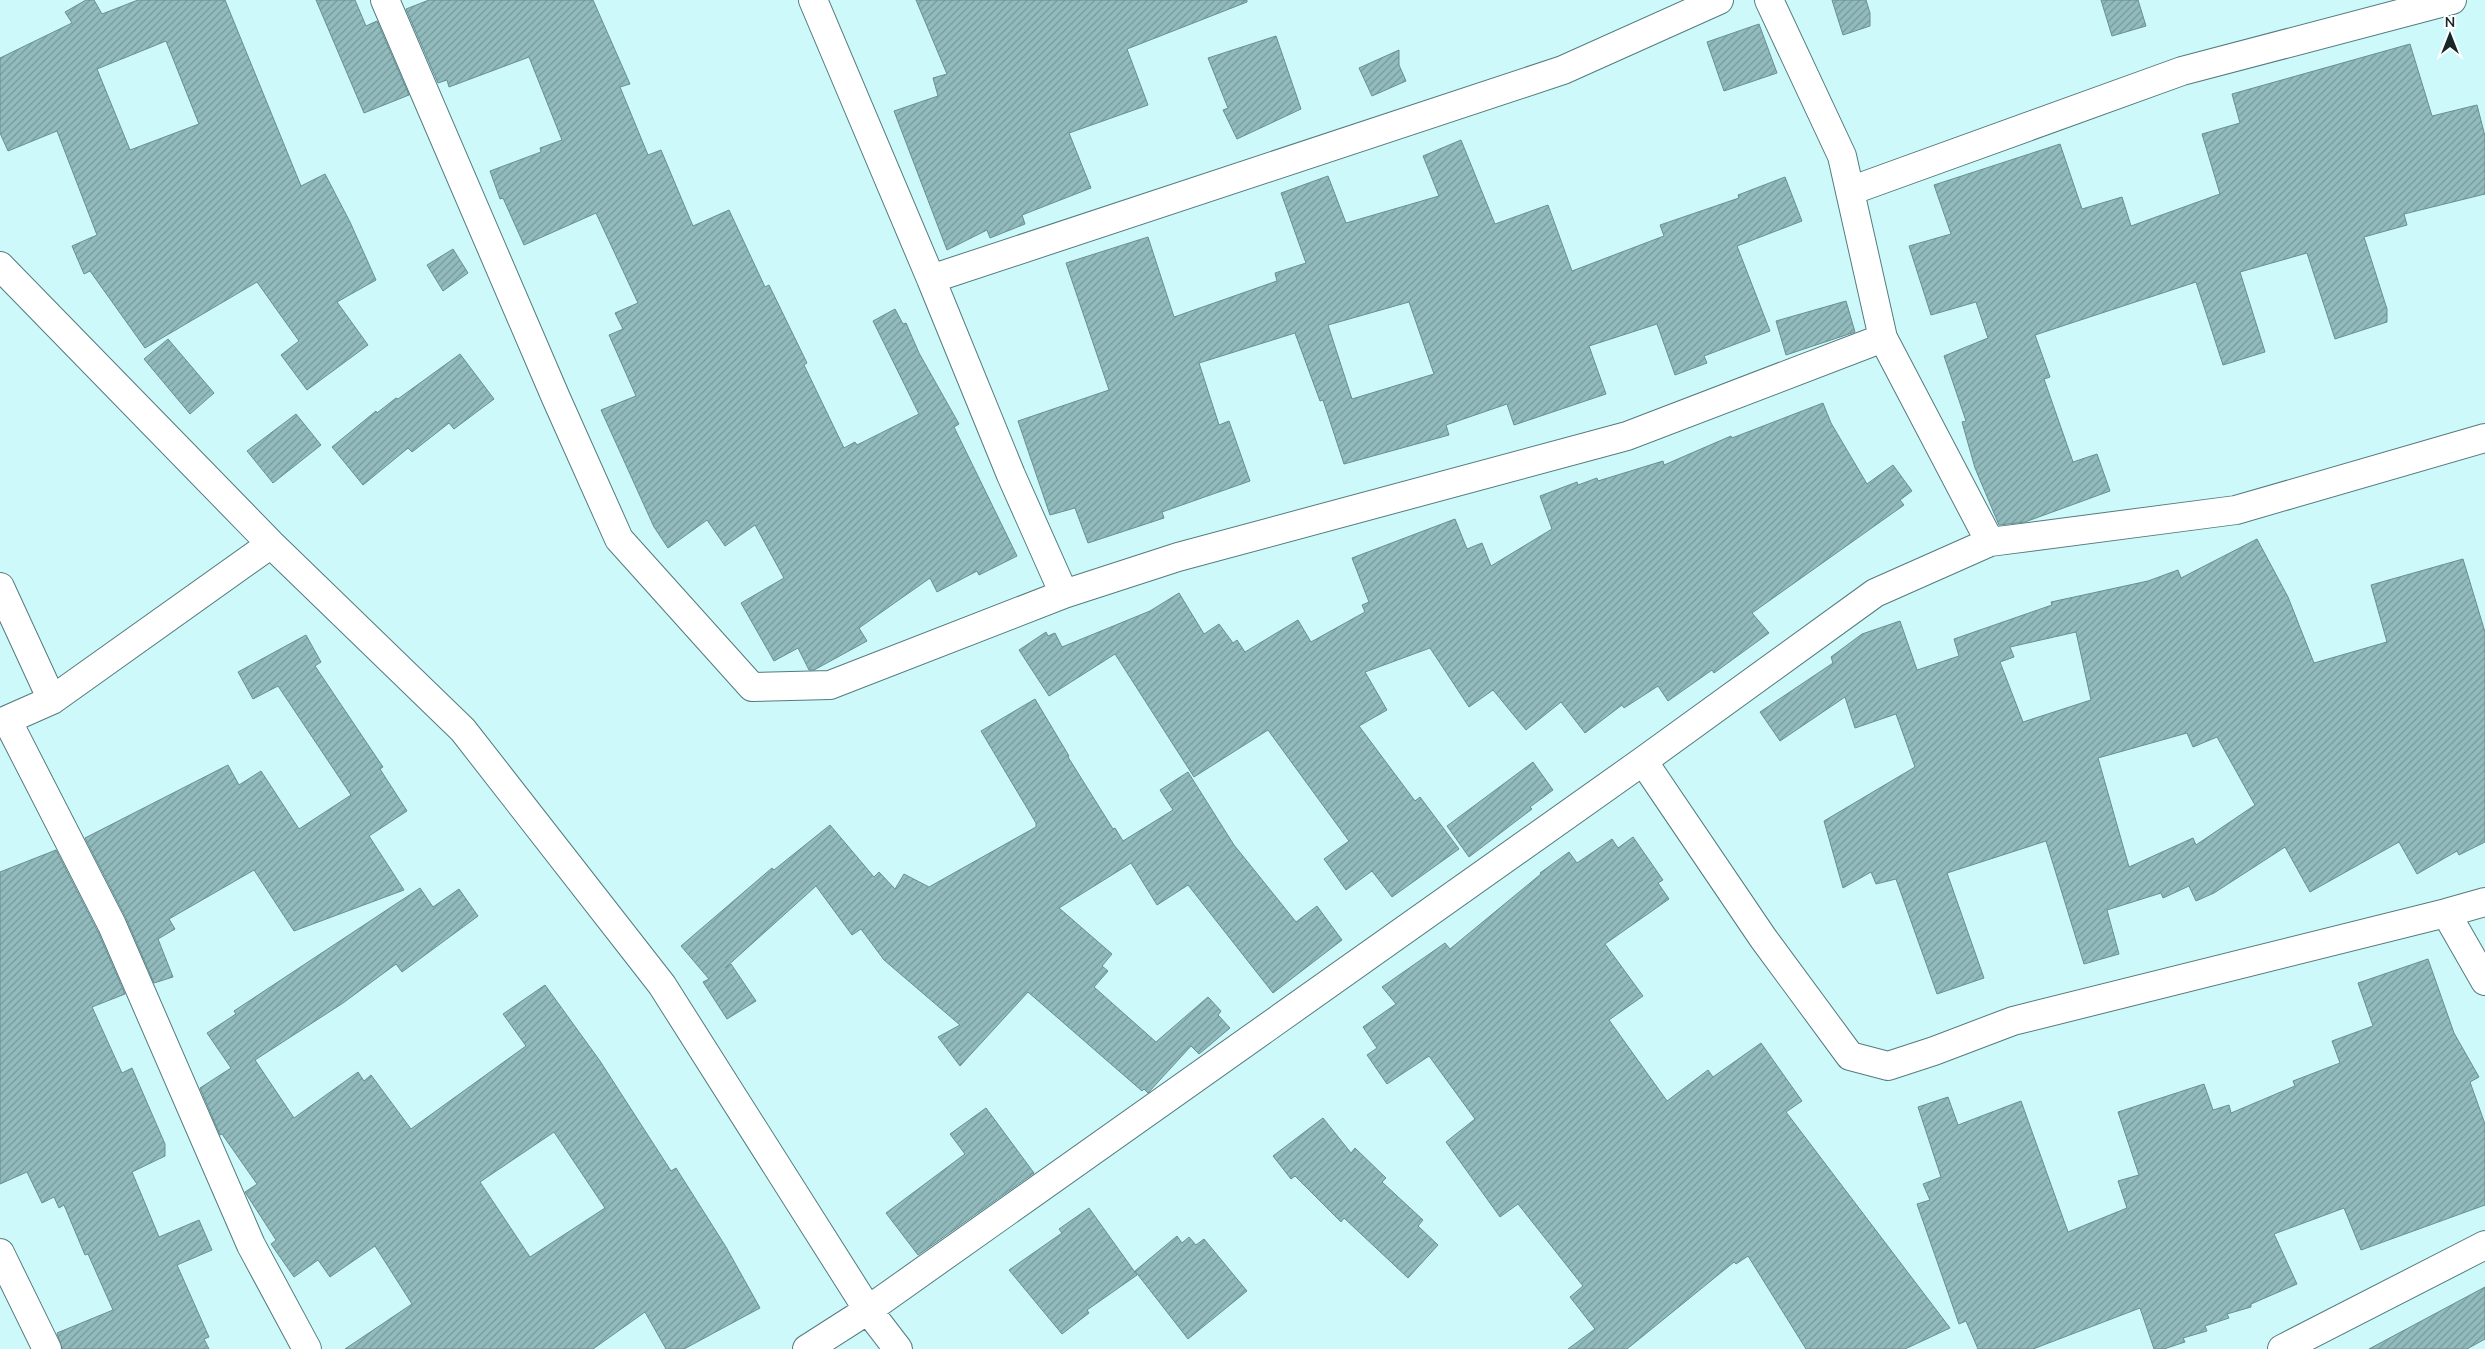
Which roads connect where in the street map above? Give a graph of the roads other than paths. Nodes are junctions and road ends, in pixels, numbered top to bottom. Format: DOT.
graph roads {
  1 [pos="385,0"];
  2 [pos="813,0"];
  3 [pos="1719,0"];
  4 [pos="1769,0"];
  5 [pos="2452,0"];
  6 [pos="1850,191"];
  7 [pos="0,266"];
  8 [pos="931,279"];
  9 [pos="1883,338"];
  10 [pos="2485,438"];
  11 [pos="1990,542"];
  12 [pos="271,544"];
  13 [pos="0,587"];
  14 [pos="1064,594"];
  15 [pos="52,700"];
  16 [pos="4,722"];
  17 [pos="1643,761"];
  18 [pos="2485,902"];
  19 [pos="2446,913"];
  20 [pos="2485,981"];
  21 [pos="2485,1245"];
  22 [pos="0,1253"];
  23 [pos="868,1310"];
  24 [pos="47,1349"];
  25 [pos="307,1349"];
  26 [pos="807,1349"];
  27 [pos="898,1349"];
  28 [pos="2282,1349"];
  1 -- 14 [label="street"];
  2 -- 8 [label="street"];
  3 -- 8 [label="street"];
  4 -- 6 [label="street"];
  5 -- 6 [label="street"];
  6 -- 9 [label="street"];
  7 -- 12 [label="street"];
  8 -- 14 [label="street"];
  9 -- 11 [label="street"];
  9 -- 14 [label="street"];
  10 -- 11 [label="street"];
  11 -- 17 [label="street"];
  12 -- 15 [label="street"];
  12 -- 23 [label="street"];
  13 -- 15 [label="street"];
  15 -- 16 [label="street"];
  16 -- 25 [label="street"];
  17 -- 19 [label="street"];
  17 -- 23 [label="street"];
  18 -- 19 [label="street"];
  19 -- 20 [label="street"];
  21 -- 28 [label="street"];
  22 -- 24 [label="street"];
  23 -- 26 [label="street"];
  23 -- 27 [label="street"];
}
